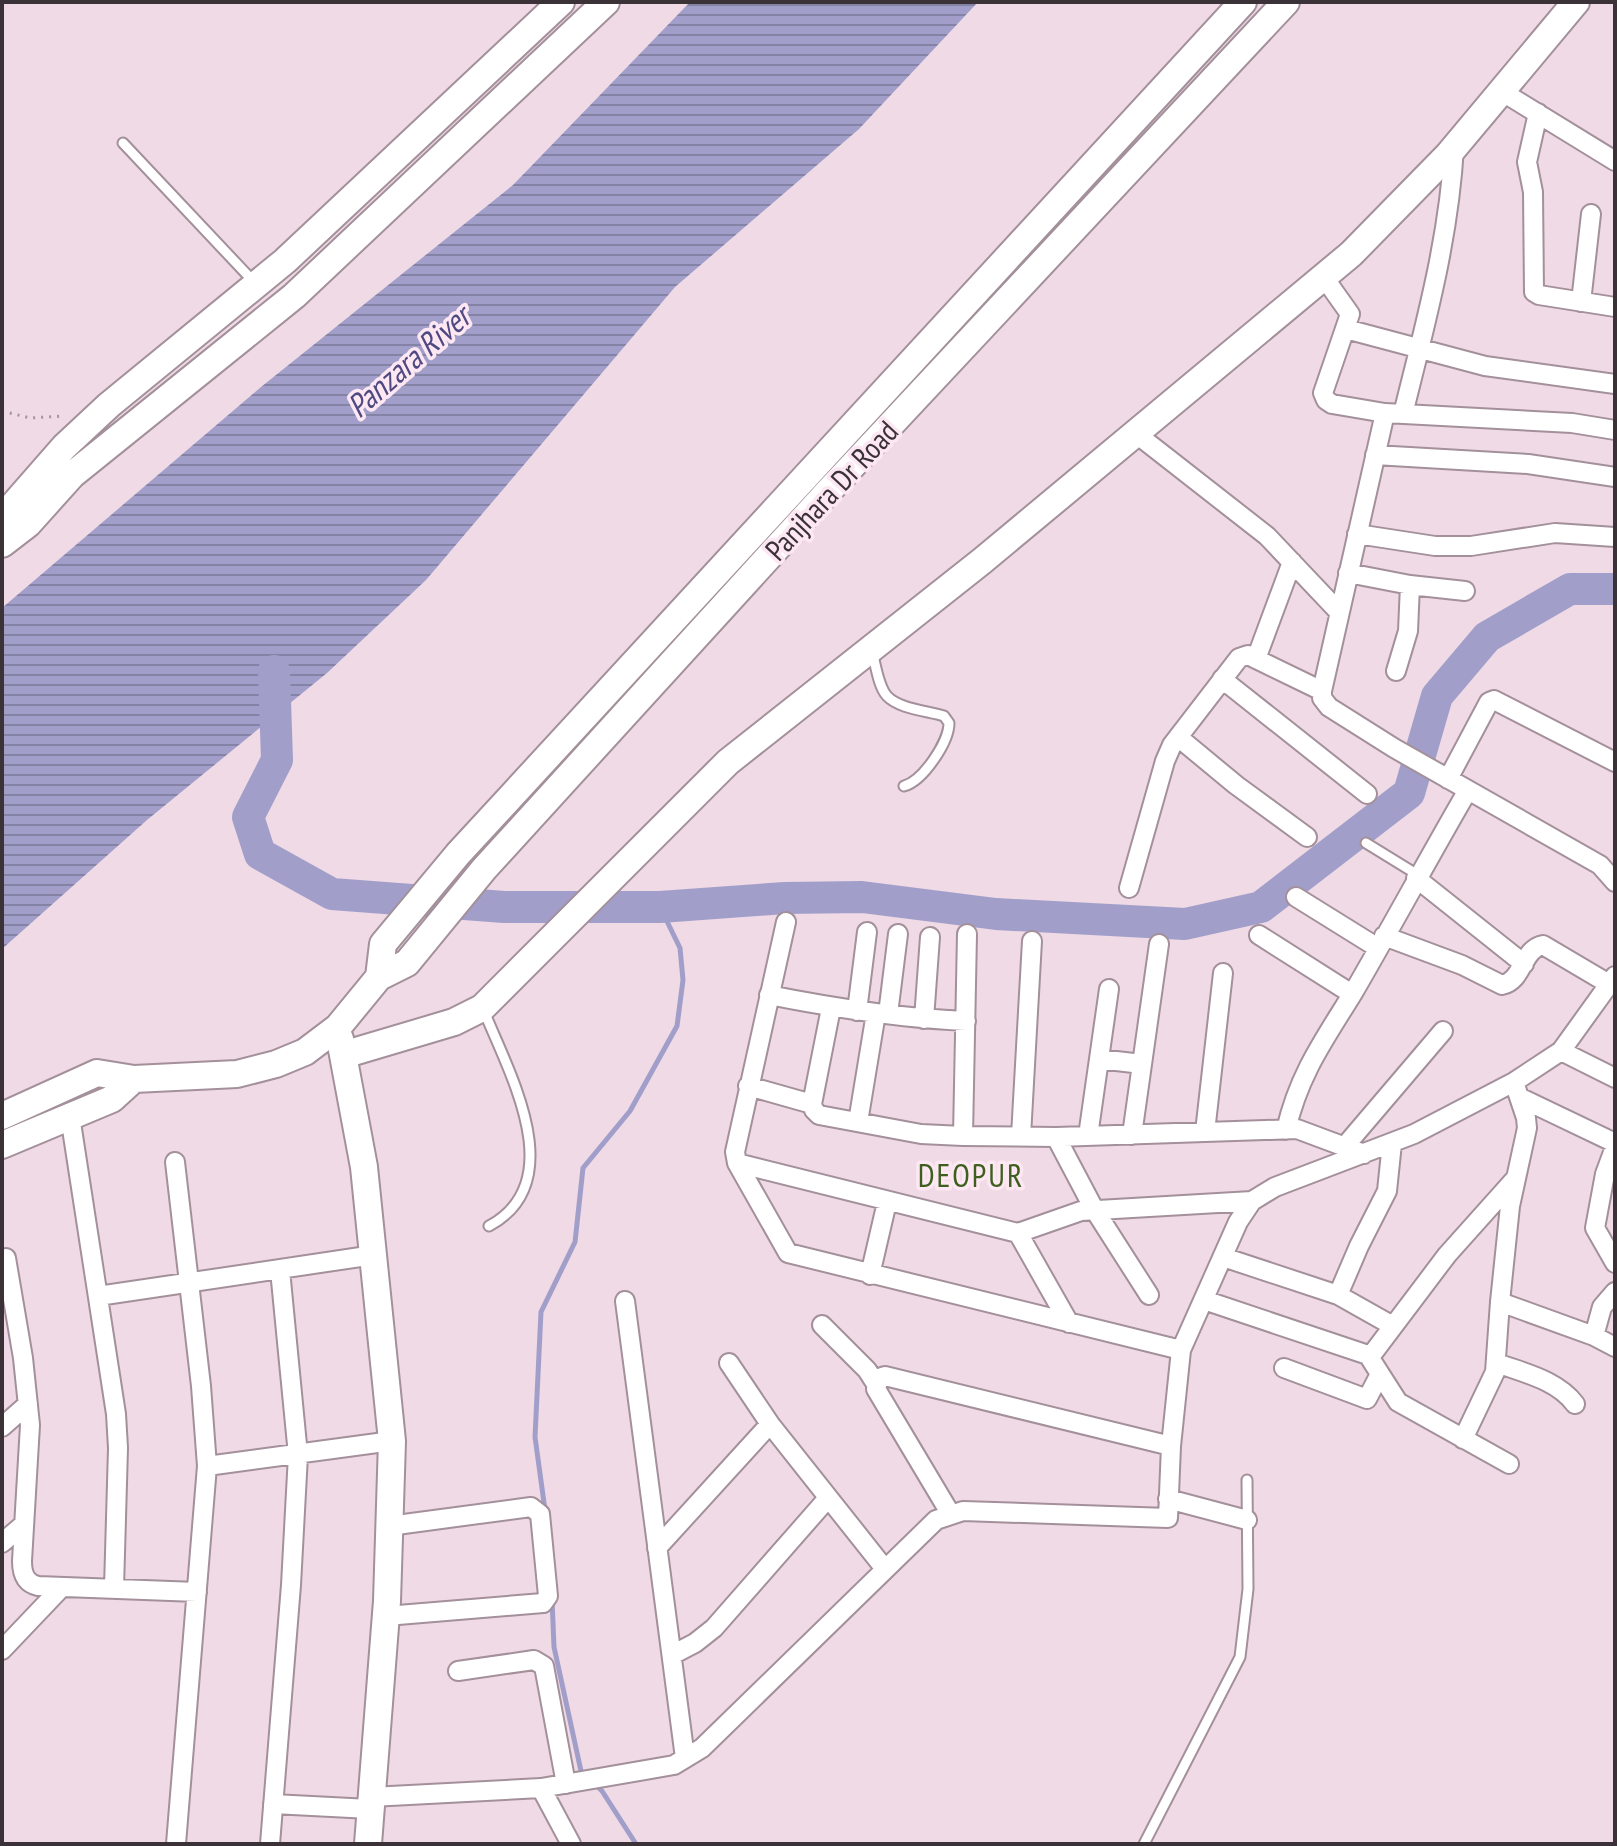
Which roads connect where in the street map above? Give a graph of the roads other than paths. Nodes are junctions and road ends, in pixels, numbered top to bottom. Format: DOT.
graph roads {
  1 [pos="561,2"];
  2 [pos="606,2"];
  3 [pos="1243,2"];
  4 [pos="1286,2"];
  5 [pos="1576,2"];
  6 [pos="1501,91"];
  7 [pos="1538,113"];
  8 [pos="123,143"];
  9 [pos="1454,147"];
  10 [pos="1615,161"];
  11 [pos="1591,214"];
  12 [pos="1323,276"];
  13 [pos="257,285"];
  14 [pos="1581,302"];
  15 [pos="1615,307"];
  16 [pos="1346,329"];
  17 [pos="1419,349"];
  18 [pos="1615,384"];
  19 [pos="1394,414"];
  20 [pos="1615,430"];
  21 [pos="1134,432"];
  22 [pos="1375,455"];
  23 [pos="1615,477"];
  24 [pos="2,518"];
  25 [pos="1357,534"];
  26 [pos="1615,537"];
  27 [pos="2,544"];
  28 [pos="1292,562"];
  29 [pos="1348,573"];
  30 [pos="1410,585"];
  31 [pos="1465,591"];
  32 [pos="1339,612"];
  33 [pos="872,648"];
  34 [pos="1256,659"];
  35 [pos="1396,671"];
  36 [pos="1222,679"];
  37 [pos="1322,691"];
  38 [pos="1178,737"];
  39 [pos="1615,762"];
  40 [pos="1440,774"];
  41 [pos="904,786"];
  42 [pos="1468,790"];
  43 [pos="1367,794"];
  44 [pos="1307,837"];
  45 [pos="1366,843"];
  46 [pos="1417,877"];
  47 [pos="1614,880"];
  48 [pos="1129,888"];
  49 [pos="1296,897"];
  50 [pos="786,922"];
  51 [pos="867,932"];
  52 [pos="898,934"];
  53 [pos="967,934"];
  54 [pos="1259,935"];
  55 [pos="930,937"];
  56 [pos="1032,941"];
  57 [pos="1381,942"];
  58 [pos="1159,944"];
  59 [pos="1524,964"];
  60 [pos="1223,973"];
  61 [pos="379,977"];
  62 [pos="1612,980"];
  63 [pos="1109,989"];
  64 [pos="1352,994"];
  65 [pos="769,995"];
  66 [pos="482,1008"];
  67 [pos="831,1008"];
  68 [pos="874,1013"];
  69 [pos="924,1019"];
  70 [pos="966,1021"];
  71 [pos="338,1027"];
  72 [pos="1443,1031"];
  73 [pos="1561,1051"];
  74 [pos="343,1055"];
  75 [pos="1099,1059"];
  76 [pos="1142,1064"];
  77 [pos="1615,1078"];
  78 [pos="134,1079"];
  79 [pos="748,1086"];
  80 [pos="1516,1089"];
  81 [pos="812,1104"];
  82 [pos="2,1116"];
  83 [pos="70,1116"];
  84 [pos="858,1122"];
  85 [pos="1286,1130"];
  86 [pos="1205,1132"];
  87 [pos="1132,1135"];
  88 [pos="963,1136"];
  89 [pos="1021,1136"];
  90 [pos="1088,1136"];
  91 [pos="1056,1137"];
  92 [pos="1392,1143"];
  93 [pos="2,1145"];
  94 [pos="1615,1145"];
  95 [pos="1345,1146"];
  96 [pos="1364,1154"];
  97 [pos="175,1162"];
  98 [pos="737,1163"];
  99 [pos="1515,1179"];
  100 [pos="1252,1201"];
  101 [pos="887,1202"];
  102 [pos="1094,1209"];
  103 [pos="489,1226"];
  104 [pos="1018,1233"];
  105 [pos="374,1255"];
  106 [pos="1223,1257"];
  107 [pos="6,1258"];
  108 [pos="1615,1263"];
  109 [pos="280,1270"];
  110 [pos="870,1275"];
  111 [pos="189,1284"];
  112 [pos="1615,1292"];
  113 [pos="1149,1295"];
  114 [pos="1338,1295"];
  115 [pos="98,1296"];
  116 [pos="1204,1300"];
  117 [pos="625,1301"];
  118 [pos="1500,1302"];
  119 [pos="1069,1323"];
  120 [pos="822,1325"];
  121 [pos="1393,1326"];
  122 [pos="1594,1336"];
  123 [pos="1615,1347"];
  124 [pos="1181,1350"];
  125 [pos="1368,1355"];
  126 [pos="729,1363"];
  127 [pos="1497,1363"];
  128 [pos="1284,1368"];
  129 [pos="1380,1374"];
  130 [pos="876,1384"];
  131 [pos="28,1404"];
  132 [pos="1575,1404"];
  133 [pos="770,1424"];
  134 [pos="2,1427"];
  135 [pos="1463,1439"];
  136 [pos="392,1441"];
  137 [pos="1171,1446"];
  138 [pos="298,1455"];
  139 [pos="1509,1464"];
  140 [pos="207,1466"];
  141 [pos="1247,1480"];
  142 [pos="828,1498"];
  143 [pos="1168,1499"];
  144 [pos="950,1513"];
  145 [pos="1247,1520"];
  146 [pos="24,1524"];
  147 [pos="389,1526"];
  148 [pos="2,1543"];
  149 [pos="657,1548"];
  150 [pos="885,1569"];
  151 [pos="62,1587"];
  152 [pos="114,1588"];
  153 [pos="197,1592"];
  154 [pos="386,1616"];
  155 [pos="2,1650"];
  156 [pos="672,1655"];
  157 [pos="458,1671"];
  158 [pos="685,1758"];
  159 [pos="566,1784"];
  160 [pos="541,1788"];
  161 [pos="370,1803"];
  162 [pos="273,1804"];
  163 [pos="176,1844"];
  164 [pos="270,1844"];
  165 [pos="368,1844"];
  166 [pos="571,1844"];
  167 [pos="1144,1844"];
  1 -- 13 [label="street"];
  2 -- 27 [label="street"];
  3 -- 61 [label="street, Panjhara Dr Road"];
  4 -- 61 [label="street, Panjhara Dr Road"];
  5 -- 6 [label="street"];
  6 -- 7 [label="street"];
  6 -- 9 [label="street"];
  7 -- 10 [label="street"];
  7 -- 14 [label="street"];
  8 -- 13 [label="lane"];
  9 -- 12 [label="street"];
  9 -- 17 [label="street"];
  11 -- 14 [label="street"];
  12 -- 16 [label="street"];
  12 -- 21 [label="street"];
  13 -- 24 [label="street"];
  14 -- 15 [label="street"];
  16 -- 17 [label="street"];
  16 -- 19 [label="street"];
  17 -- 18 [label="street"];
  17 -- 19 [label="street"];
  19 -- 20 [label="street"];
  19 -- 22 [label="street"];
  21 -- 28 [label="street"];
  21 -- 33 [label="street"];
  22 -- 23 [label="street"];
  22 -- 25 [label="street"];
  25 -- 26 [label="street"];
  25 -- 29 [label="street"];
  28 -- 32 [label="street"];
  28 -- 34 [label="street"];
  29 -- 30 [label="street"];
  29 -- 32 [label="street"];
  30 -- 31 [label="street"];
  30 -- 35 [label="street"];
  32 -- 37 [label="street"];
  33 -- 41 [label="lane"];
  33 -- 66 [label="street"];
  34 -- 36 [label="street"];
  34 -- 37 [label="street"];
  36 -- 38 [label="street"];
  36 -- 43 [label="street"];
  37 -- 40 [label="street"];
  38 -- 44 [label="street"];
  38 -- 48 [label="street"];
  39 -- 40 [label="street"];
  40 -- 42 [label="street"];
  42 -- 46 [label="street"];
  42 -- 47 [label="street"];
  45 -- 46 [label="lane"];
  46 -- 57 [label="street"];
  46 -- 59 [label="street"];
  49 -- 57 [label="street"];
  50 -- 65 [label="street"];
  51 -- 68 [label="street"];
  52 -- 68 [label="street"];
  53 -- 70 [label="street"];
  54 -- 64 [label="street"];
  55 -- 69 [label="street"];
  56 -- 89 [label="street"];
  57 -- 59 [label="street"];
  57 -- 64 [label="street"];
  58 -- 76 [label="street"];
  59 -- 62 [label="street"];
  60 -- 86 [label="street"];
  61 -- 71 [label="street, Panjhara Dr Road"];
  62 -- 73 [label="street"];
  63 -- 75 [label="street"];
  64 -- 85 [label="street"];
  65 -- 67 [label="street"];
  65 -- 79 [label="street"];
  66 -- 74 [label="street"];
  66 -- 103 [label="lane"];
  67 -- 68 [label="street"];
  67 -- 81 [label="street"];
  68 -- 69 [label="street"];
  68 -- 84 [label="street"];
  69 -- 70 [label="street"];
  70 -- 88 [label="street"];
  71 -- 74 [label="street"];
  71 -- 78 [label="street, Panjhara Dr Road"];
  72 -- 95 [label="street"];
  73 -- 77 [label="street"];
  73 -- 80 [label="street"];
  74 -- 105 [label="street"];
  75 -- 76 [label="street"];
  75 -- 90 [label="street"];
  76 -- 87 [label="street"];
  78 -- 82 [label="street, Panjhara Dr Road"];
  78 -- 83 [label="street"];
  79 -- 81 [label="street"];
  79 -- 98 [label="street"];
  80 -- 92 [label="street"];
  80 -- 94 [label="street"];
  80 -- 99 [label="street"];
  81 -- 84 [label="street"];
  83 -- 93 [label="street"];
  83 -- 115 [label="street"];
  84 -- 88 [label="street"];
  85 -- 86 [label="street"];
  85 -- 95 [label="street"];
  86 -- 87 [label="street"];
  87 -- 90 [label="street"];
  88 -- 89 [label="street"];
  89 -- 91 [label="street"];
  90 -- 91 [label="street"];
  91 -- 102 [label="street"];
  92 -- 96 [label="street"];
  92 -- 114 [label="street"];
  94 -- 108 [label="street"];
  95 -- 96 [label="street"];
  96 -- 100 [label="street"];
  97 -- 111 [label="street"];
  98 -- 101 [label="street"];
  98 -- 110 [label="street"];
  99 -- 118 [label="street"];
  99 -- 121 [label="street"];
  100 -- 102 [label="street"];
  100 -- 106 [label="street"];
  101 -- 104 [label="street"];
  101 -- 110 [label="street"];
  102 -- 104 [label="street"];
  102 -- 113 [label="street"];
  104 -- 119 [label="street"];
  105 -- 109 [label="street"];
  105 -- 136 [label="street"];
  106 -- 114 [label="street"];
  106 -- 116 [label="street"];
  107 -- 131 [label="street"];
  109 -- 111 [label="street"];
  109 -- 138 [label="street"];
  110 -- 119 [label="street"];
  111 -- 115 [label="street"];
  111 -- 140 [label="street"];
  112 -- 122 [label="street"];
  114 -- 121 [label="street"];
  115 -- 152 [label="street"];
  116 -- 124 [label="street"];
  116 -- 125 [label="street"];
  117 -- 149 [label="street"];
  118 -- 122 [label="street"];
  118 -- 127 [label="street"];
  119 -- 124 [label="street"];
  120 -- 130 [label="street"];
  121 -- 125 [label="street"];
  122 -- 123 [label="street"];
  124 -- 137 [label="street"];
  125 -- 129 [label="street"];
  126 -- 133 [label="street"];
  127 -- 132 [label="street"];
  127 -- 135 [label="street"];
  128 -- 129 [label="street"];
  129 -- 135 [label="street"];
  130 -- 137 [label="street"];
  130 -- 144 [label="street"];
  131 -- 134 [label="street"];
  131 -- 146 [label="street"];
  133 -- 142 [label="street"];
  133 -- 149 [label="street"];
  135 -- 139 [label="street"];
  136 -- 138 [label="street"];
  136 -- 147 [label="street"];
  137 -- 143 [label="street"];
  138 -- 140 [label="street"];
  138 -- 162 [label="street"];
  140 -- 153 [label="street"];
  141 -- 145 [label="lane"];
  142 -- 150 [label="street"];
  142 -- 156 [label="street"];
  143 -- 144 [label="street"];
  143 -- 145 [label="street"];
  144 -- 150 [label="street"];
  145 -- 167 [label="lane"];
  146 -- 148 [label="street"];
  146 -- 151 [label="street"];
  147 -- 154 [label="street"];
  147 -- 154 [label="street"];
  149 -- 156 [label="street"];
  150 -- 158 [label="street"];
  151 -- 152 [label="street"];
  151 -- 155 [label="street"];
  152 -- 153 [label="street"];
  153 -- 163 [label="street"];
  154 -- 161 [label="street"];
  156 -- 158 [label="street"];
  157 -- 159 [label="street"];
  158 -- 159 [label="street"];
  159 -- 160 [label="street"];
  160 -- 161 [label="street"];
  160 -- 166 [label="street"];
  161 -- 162 [label="street"];
  161 -- 165 [label="street"];
  162 -- 164 [label="street"];
}
